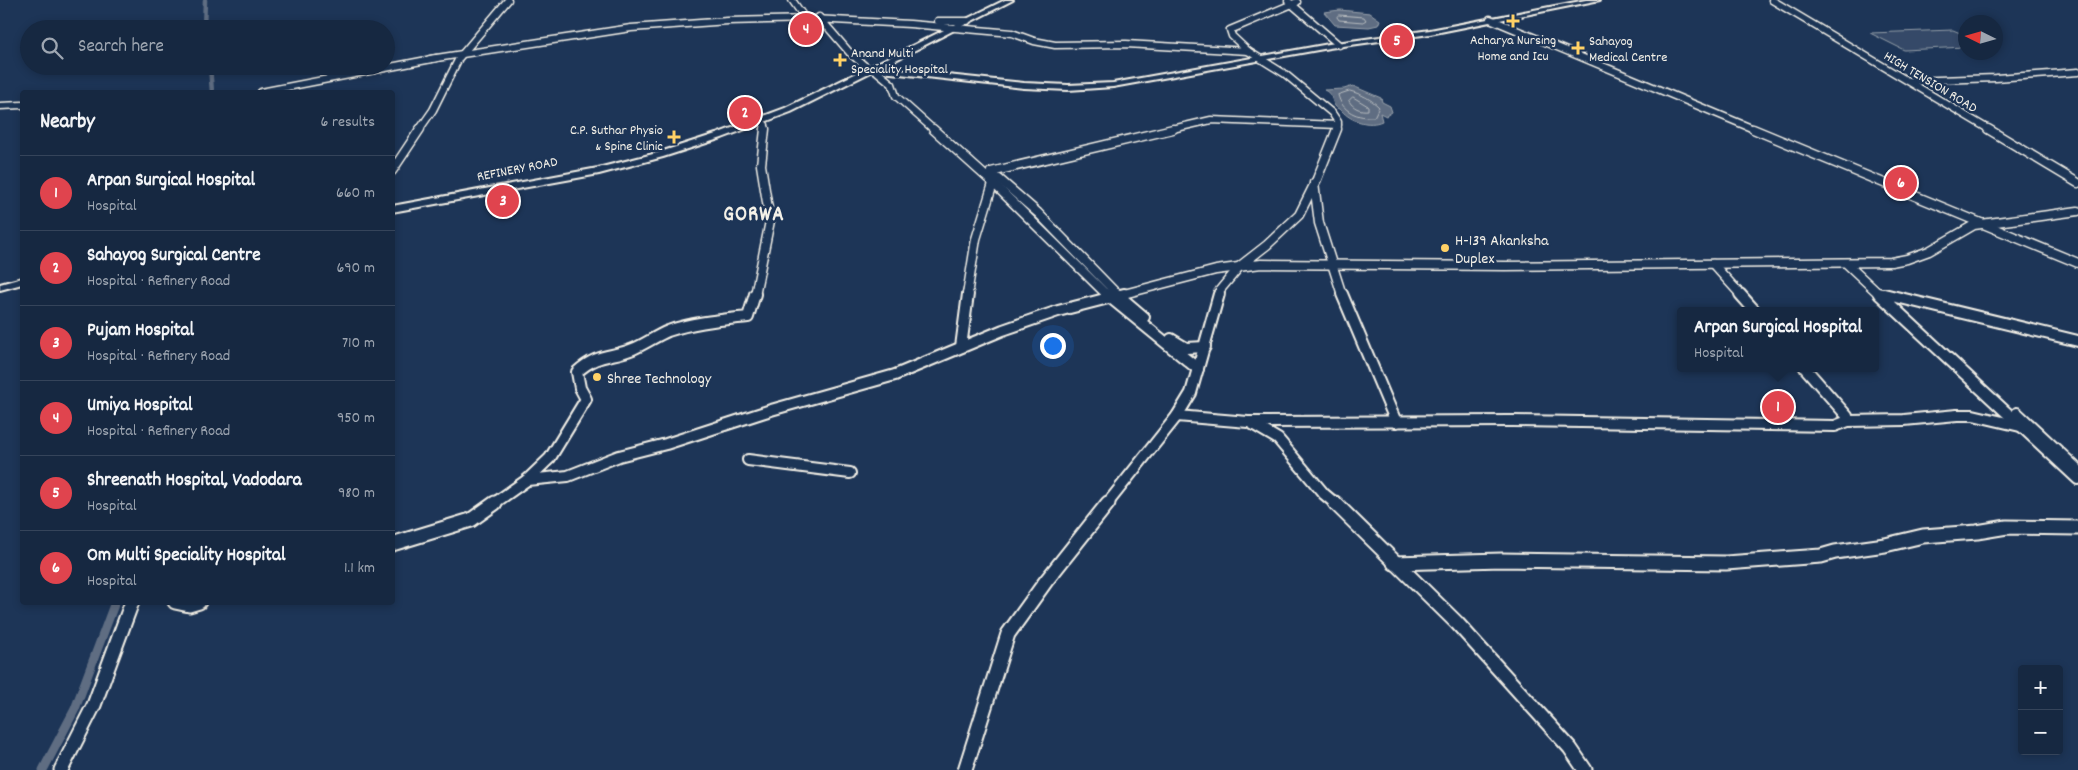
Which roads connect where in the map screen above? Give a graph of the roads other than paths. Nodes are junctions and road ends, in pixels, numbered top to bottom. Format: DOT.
graph roads {
  1 [pos="503,0"];
  2 [pos="508,0"];
  3 [pos="792,0"];
  4 [pos="1004,0"];
  5 [pos="1010,0"];
  6 [pos="1580,0"];
  7 [pos="1597,0"];
  8 [pos="1772,0"];
  9 [pos="1783,0"];
  10 [pos="1293,2"];
  11 [pos="804,17"];
  12 [pos="817,18"];
  13 [pos="1492,19"];
  14 [pos="964,21"];
  15 [pos="661,25"];
  16 [pos="950,28"];
  17 [pos="1339,44"];
  18 [pos="1248,51"];
  19 [pos="461,54"];
  20 [pos="1261,58"];
  21 [pos="395,66"];
  22 [pos="870,68"];
  23 [pos="2078,73"];
  24 [pos="348,75"];
  25 [pos="1920,84"];
  26 [pos="271,90"];
  27 [pos="20,105"];
  28 [pos="0,106"];
  29 [pos="758,120"];
  30 [pos="1338,125"];
  31 [pos="395,158"];
  32 [pos="395,167"];
  33 [pos="2078,176"];
  34 [pos="993,177"];
  35 [pos="1314,183"];
  36 [pos="2078,183"];
  37 [pos="395,206"];
  38 [pos="2078,211"];
  39 [pos="2078,215"];
  40 [pos="1986,225"];
  41 [pos="1069,245"];
  42 [pos="1059,248"];
  43 [pos="2078,262"];
  44 [pos="1714,265"];
  45 [pos="1852,265"];
  46 [pos="1332,266"];
  47 [pos="1239,268"];
  48 [pos="20,283"];
  49 [pos="0,288"];
  50 [pos="1882,292"];
  51 [pos="1116,298"];
  52 [pos="1751,307"];
  53 [pos="2078,341"];
  54 [pos="961,347"];
  55 [pos="1205,347"];
  56 [pos="1198,369"];
  57 [pos="1808,372"];
  58 [pos="1177,416"];
  59 [pos="1848,421"];
  60 [pos="1248,422"];
  61 [pos="1396,422"];
  62 [pos="2020,426"];
  63 [pos="748,460"];
  64 [pos="2078,470"];
  65 [pos="850,473"];
  66 [pos="2078,479"];
  67 [pos="527,480"];
  68 [pos="2078,528"];
  69 [pos="395,543"];
  70 [pos="1394,563"];
  71 [pos="131,605"];
  72 [pos="61,770"];
  73 [pos="965,770"];
  74 [pos="1585,770"];
  1 -- 19 [label="street"];
  2 -- 19 [label="street"];
  3 -- 11 [label="street"];
  4 -- 14 [label="main road, REFINERY ROAD"];
  5 -- 14 [label="main road, REFINERY ROAD"];
  6 -- 17 [label="main road"];
  7 -- 13 [label="main road"];
  8 -- 25 [label="street, HIGH TENSION ROAD"];
  9 -- 25 [label="street, HIGH TENSION ROAD"];
  10 -- 17 [label="street"];
  10 -- 18 [label="street"];
  11 -- 12 [label="street"];
  11 -- 15 [label="street"];
  12 -- 14 [label="street"];
  12 -- 15 [label="street"];
  12 -- 16 [label="street"];
  12 -- 22 [label="street"];
  13 -- 17 [label="main road"];
  13 -- 40 [label="street"];
  14 -- 16 [label="main road, REFINERY ROAD"];
  15 -- 19 [label="street"];
  16 -- 18 [label="street"];
  16 -- 22 [label="main road, REFINERY ROAD"];
  17 -- 20 [label="main road"];
  18 -- 20 [label="street"];
  19 -- 21 [label="street"];
  19 -- 31 [label="street"];
  19 -- 32 [label="street"];
  20 -- 22 [label="main road"];
  20 -- 30 [label="street"];
  22 -- 29 [label="main road, REFINERY ROAD"];
  22 -- 34 [label="street"];
  23 -- 25 [label="street"];
  24 -- 26 [label="street"];
  25 -- 33 [label="street, HIGH TENSION ROAD"];
  25 -- 36 [label="street, HIGH TENSION ROAD"];
  27 -- 28 [label="street"];
  29 -- 37 [label="main road, REFINERY ROAD"];
  29 -- 67 [label="street"];
  30 -- 34 [label="street"];
  30 -- 35 [label="street"];
  34 -- 41 [label="street"];
  34 -- 42 [label="street"];
  34 -- 54 [label="street"];
  35 -- 46 [label="street"];
  35 -- 47 [label="street"];
  38 -- 40 [label="street"];
  39 -- 40 [label="street"];
  40 -- 43 [label="street"];
  40 -- 45 [label="street"];
  41 -- 42 [label="street"];
  41 -- 51 [label="street"];
  42 -- 51 [label="street"];
  44 -- 45 [label="street"];
  44 -- 46 [label="street"];
  44 -- 52 [label="street"];
  45 -- 50 [label="street"];
  46 -- 47 [label="street"];
  46 -- 61 [label="street"];
  47 -- 51 [label="street"];
  47 -- 55 [label="street"];
  48 -- 49 [label="main road"];
  50 -- 53 [label="street"];
  50 -- 62 [label="street"];
  50 -- 64 [label="street"];
  51 -- 54 [label="street"];
  51 -- 55 [label="street"];
  51 -- 56 [label="street"];
  54 -- 67 [label="street"];
  55 -- 56 [label="street"];
  56 -- 58 [label="street"];
  57 -- 59 [label="street"];
  58 -- 60 [label="street"];
  58 -- 73 [label="street"];
  59 -- 61 [label="street"];
  59 -- 62 [label="street"];
  60 -- 61 [label="street"];
  60 -- 70 [label="street"];
  62 -- 66 [label="street"];
  63 -- 65 [label="street"];
  67 -- 69 [label="street"];
  68 -- 70 [label="street"];
  70 -- 74 [label="street"];
  71 -- 72 [label="street"];
}
